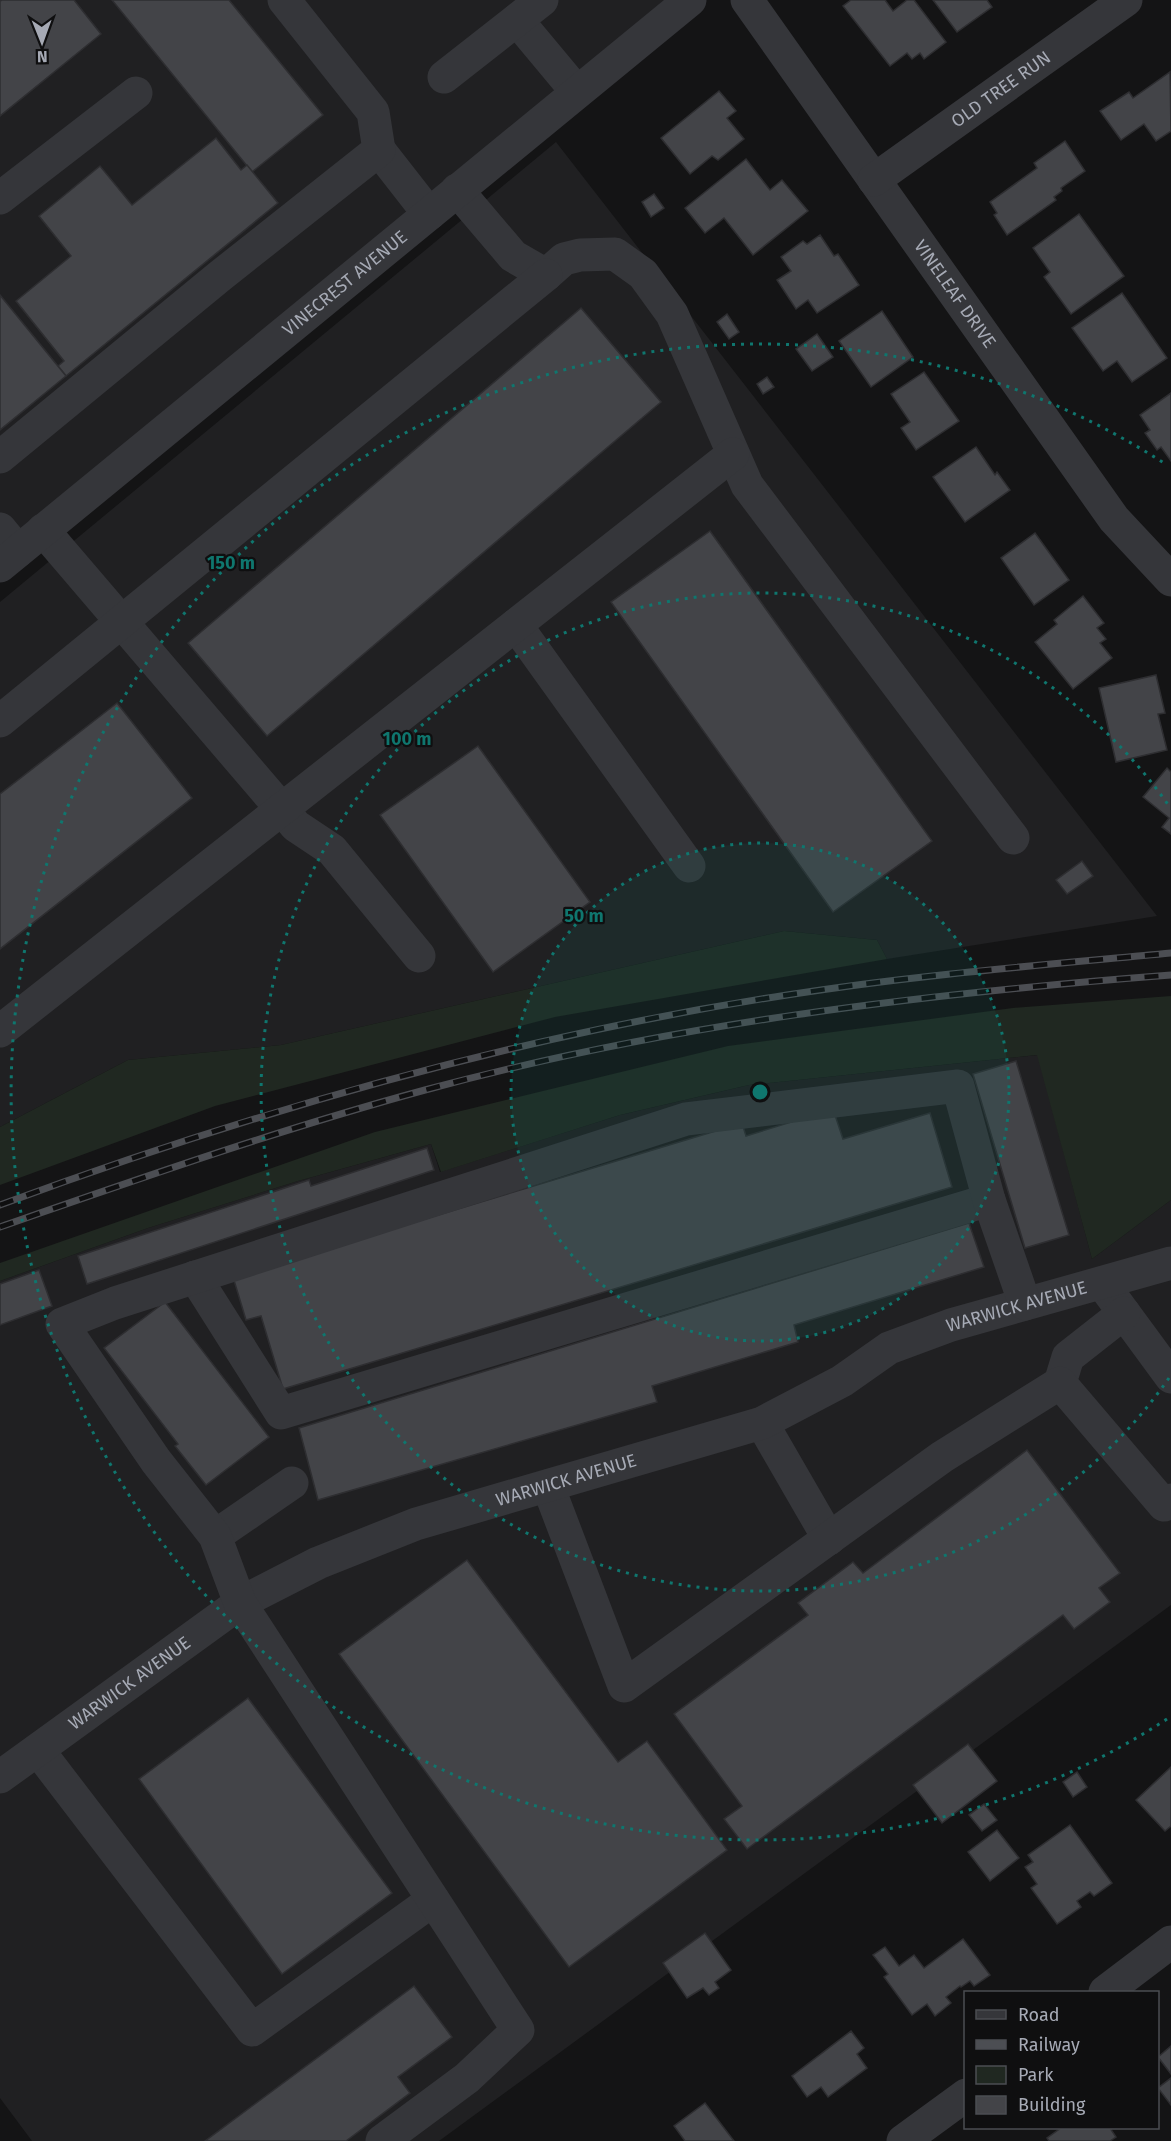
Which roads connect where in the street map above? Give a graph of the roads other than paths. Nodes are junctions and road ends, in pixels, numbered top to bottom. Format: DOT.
graph roads {
  1 [pos="284,0"];
  2 [pos="542,0"];
  3 [pos="690,0"];
  4 [pos="747,0"];
  5 [pos="1126,0"];
  6 [pos="517,20"];
  7 [pos="444,77"];
  8 [pos="577,92"];
  9 [pos="136,93"];
  10 [pos="379,150"];
  11 [pos="874,180"];
  12 [pos="457,190"];
  13 [pos="0,198"];
  14 [pos="429,214"];
  15 [pos="546,275"];
  16 [pos="733,454"];
  17 [pos="0,456"];
  18 [pos="43,530"];
  19 [pos="6,548"];
  20 [pos="1171,580"];
  21 [pos="122,622"];
  22 [pos="516,625"];
  23 [pos="0,722"];
  24 [pos="282,809"];
  25 [pos="1012,838"];
  26 [pos="689,866"];
  27 [pos="419,956"];
  28 [pos="0,1031"];
  29 [pos="989,1200"];
  30 [pos="1171,1263"];
  31 [pos="195,1277"];
  32 [pos="1102,1283"];
  33 [pos="1025,1304"];
  34 [pos="1124,1313"];
  35 [pos="1171,1377"];
  36 [pos="1060,1383"];
  37 [pos="762,1423"];
  38 [pos="292,1483"];
  39 [pos="548,1486"];
  40 [pos="1171,1500"];
  41 [pos="215,1536"];
  42 [pos="829,1539"];
  43 [pos="240,1603"];
  44 [pos="38,1750"];
  45 [pos="0,1777"];
  46 [pos="433,1900"];
  47 [pos="1171,1942"];
  48 [pos="1106,1991"];
  49 [pos="964,2096"];
  50 [pos="382,2141"];
  51 [pos="903,2141"];
  1 -- 10 [label="street"];
  2 -- 6 [label="street"];
  3 -- 8 [label="street, VINECREST AVENUE"];
  4 -- 11 [label="street, VINELEAF DRIVE"];
  5 -- 11 [label="street, OLD TREE RUN"];
  6 -- 7 [label="street"];
  6 -- 8 [label="street"];
  8 -- 12 [label="street, VINECREST AVENUE"];
  9 -- 13 [label="street"];
  10 -- 14 [label="street"];
  10 -- 17 [label="street"];
  11 -- 20 [label="street, VINELEAF DRIVE"];
  12 -- 14 [label="street, VINECREST AVENUE"];
  12 -- 15 [label="street"];
  14 -- 18 [label="street, VINECREST AVENUE"];
  15 -- 16 [label="street"];
  15 -- 21 [label="street"];
  16 -- 22 [label="street"];
  16 -- 25 [label="street"];
  18 -- 19 [label="street, VINECREST AVENUE"];
  18 -- 21 [label="street"];
  21 -- 23 [label="street"];
  21 -- 24 [label="street"];
  22 -- 24 [label="street"];
  22 -- 26 [label="street"];
  24 -- 27 [label="street"];
  24 -- 28 [label="street"];
  29 -- 31 [label="street"];
  29 -- 31 [label="street"];
  29 -- 33 [label="street"];
  30 -- 32 [label="street, WARWICK AVENUE"];
  31 -- 41 [label="street"];
  32 -- 33 [label="street, WARWICK AVENUE"];
  32 -- 34 [label="street"];
  33 -- 37 [label="street, WARWICK AVENUE"];
  34 -- 35 [label="street"];
  34 -- 36 [label="street"];
  36 -- 40 [label="street"];
  36 -- 42 [label="street"];
  37 -- 39 [label="street, WARWICK AVENUE"];
  37 -- 42 [label="street"];
  38 -- 41 [label="street"];
  39 -- 42 [label="street"];
  39 -- 43 [label="street, WARWICK AVENUE"];
  41 -- 43 [label="street"];
  43 -- 44 [label="street, WARWICK AVENUE"];
  43 -- 46 [label="street"];
  44 -- 45 [label="street, WARWICK AVENUE"];
  44 -- 46 [label="street"];
  46 -- 50 [label="street"];
  47 -- 48 [label="street"];
  49 -- 51 [label="street"];
}
